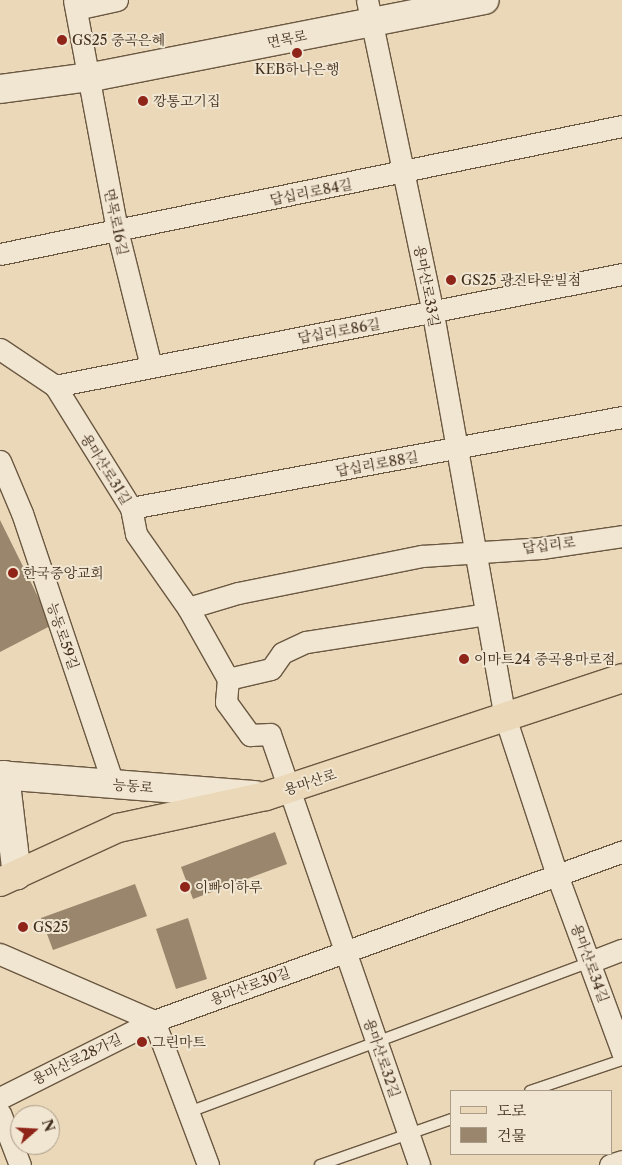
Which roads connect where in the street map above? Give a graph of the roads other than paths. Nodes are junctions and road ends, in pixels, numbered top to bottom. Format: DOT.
graph roads {
  1 [pos="117,0"];
  2 [pos="485,0"];
  3 [pos="75,4"];
  4 [pos="369,11"];
  5 [pos="88,77"];
  6 [pos="0,90"];
  7 [pos="622,126"];
  8 [pos="405,174"];
  9 [pos="117,230"];
  10 [pos="0,254"];
  11 [pos="622,274"];
  12 [pos="433,314"];
  13 [pos="0,349"];
  14 [pos="151,366"];
  15 [pos="55,386"];
  16 [pos="622,417"];
  17 [pos="456,450"];
  18 [pos="0,461"];
  19 [pos="131,508"];
  20 [pos="622,536"];
  21 [pos="475,552"];
  22 [pos="188,608"];
  23 [pos="486,614"];
  24 [pos="622,678"];
  25 [pos="228,679"];
  26 [pos="505,717"];
  27 [pos="2,773"];
  28 [pos="113,784"];
  29 [pos="277,793"];
  30 [pos="622,852"];
  31 [pos="557,874"];
  32 [pos="8,879"];
  33 [pos="622,950"];
  34 [pos="345,951"];
  35 [pos="0,954"];
  36 [pos="590,962"];
  37 [pos="154,1021"];
  38 [pos="620,1042"];
  39 [pos="378,1044"];
  40 [pos="622,1060"];
  41 [pos="533,1090"];
  42 [pos="0,1098"];
  43 [pos="188,1112"];
  44 [pos="0,1113"];
  45 [pos="450,1119"];
  46 [pos="408,1133"];
  47 [pos="622,1161"];
  48 [pos="20,1165"];
  49 [pos="208,1165"];
  50 [pos="320,1165"];
  51 [pos="420,1165"];
  52 [pos="610,1165"];
  1 -- 3 [label="street"];
  2 -- 4 [label="street, 면목로"];
  3 -- 5 [label="street"];
  4 -- 5 [label="street, 면목로"];
  4 -- 8 [label="street, 용마산로33길"];
  5 -- 6 [label="street, 면목로"];
  5 -- 9 [label="street, 면목로16길"];
  7 -- 8 [label="street, 답십리로84길"];
  8 -- 9 [label="street, 답십리로84길"];
  8 -- 12 [label="street, 용마산로33길"];
  9 -- 10 [label="street, 답십리로84길"];
  9 -- 14 [label="street, 면목로16길"];
  11 -- 12 [label="street, 답십리로86길"];
  12 -- 14 [label="street, 답십리로86길"];
  12 -- 17 [label="street, 용마산로33길"];
  13 -- 15 [label="street, 용마산로31길"];
  14 -- 15 [label="street, 답십리로86길"];
  15 -- 19 [label="street, 용마산로31길"];
  16 -- 17 [label="street, 답십리로88길"];
  17 -- 19 [label="street, 답십리로88길"];
  17 -- 21 [label="street, 용마산로33길"];
  18 -- 28 [label="street, 능동로59길"];
  19 -- 22 [label="street, 용마산로31길"];
  20 -- 21 [label="street, 답십리로"];
  21 -- 22 [label="street"];
  21 -- 23 [label="street, 용마산로33길"];
  22 -- 25 [label="street, 용마산로31길"];
  23 -- 25 [label="street"];
  23 -- 26 [label="street, 용마산로33길"];
  24 -- 26 [label="main road, 용마산로"];
  25 -- 29 [label="street"];
  26 -- 29 [label="main road, 용마산로"];
  26 -- 31 [label="street, 용마산로34길"];
  27 -- 28 [label="street, 능동로"];
  27 -- 32 [label="street"];
  28 -- 29 [label="street, 능동로"];
  29 -- 32 [label="main road, 용마산로"];
  29 -- 34 [label="street, 용마산로32길"];
  30 -- 31 [label="street"];
  31 -- 34 [label="street"];
  31 -- 36 [label="street, 용마산로34길"];
  33 -- 36 [label="street"];
  34 -- 37 [label="street, 용마산로30길"];
  34 -- 39 [label="street, 용마산로32길"];
  35 -- 37 [label="street"];
  36 -- 38 [label="street, 용마산로34길"];
  36 -- 39 [label="lane"];
  37 -- 42 [label="street, 용마산로28가길"];
  37 -- 43 [label="street"];
  39 -- 43 [label="lane"];
  39 -- 46 [label="street, 용마산로32길"];
  40 -- 41 [label="lane"];
  43 -- 49 [label="street"];
  44 -- 48 [label="street"];
  45 -- 46 [label="lane"];
  46 -- 50 [label="lane"];
  46 -- 51 [label="street, 용마산로32길"];
  47 -- 52 [label="street"];
}
